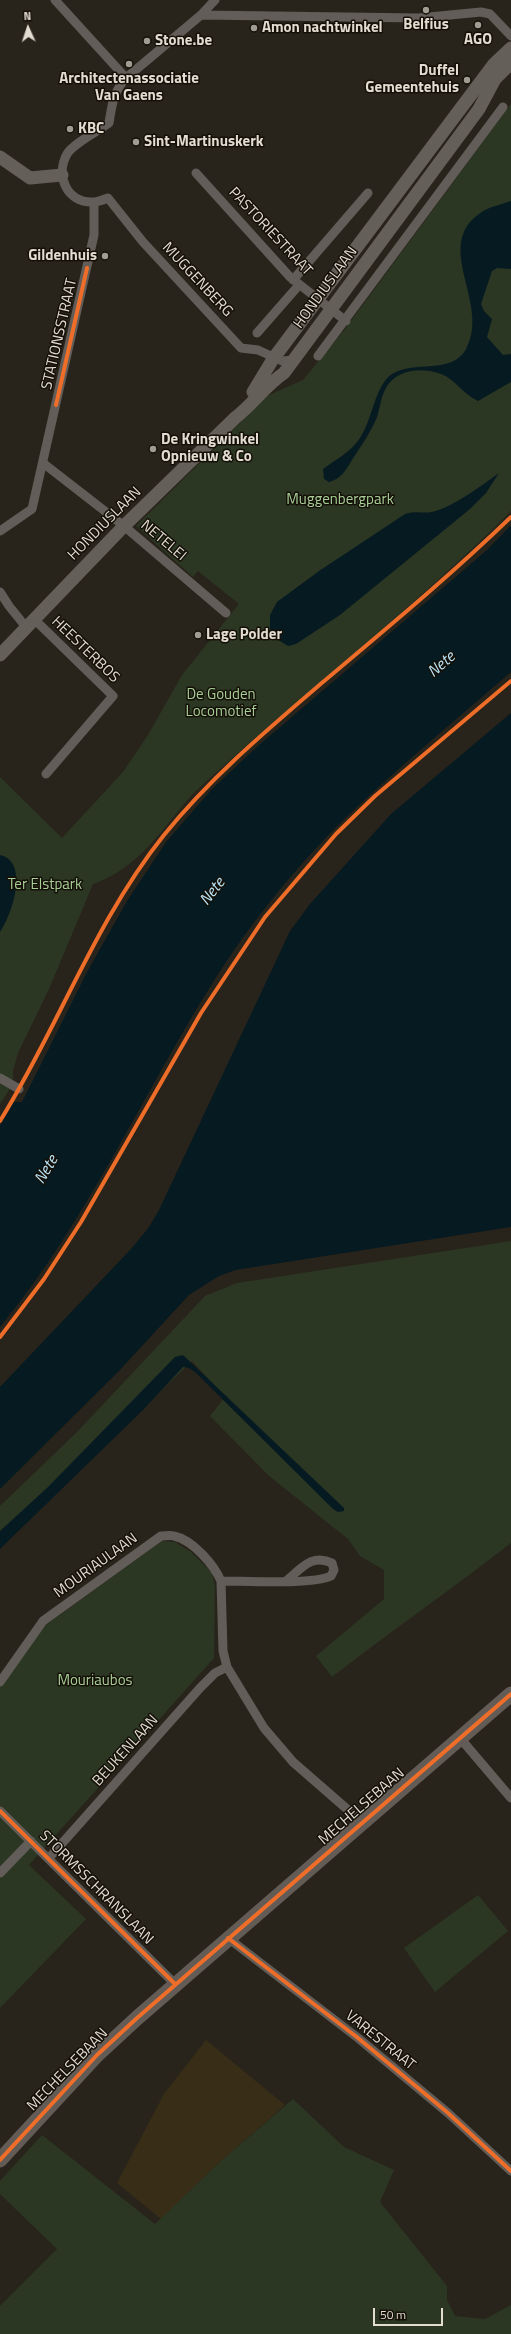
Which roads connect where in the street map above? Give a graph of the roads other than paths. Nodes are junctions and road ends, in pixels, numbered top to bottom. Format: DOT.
graph roads {
  1 [pos="55,0"];
  2 [pos="215,0"];
  3 [pos="200,15"];
  4 [pos="511,36"];
  5 [pos="511,40"];
  6 [pos="511,43"];
  7 [pos="511,48"];
  8 [pos="511,63"];
  9 [pos="126,78"];
  10 [pos="503,107"];
  11 [pos="0,157"];
  12 [pos="423,159"];
  13 [pos="435,168"];
  14 [pos="196,173"];
  15 [pos="62,175"];
  16 [pos="368,193"];
  17 [pos="94,202"];
  18 [pos="296,282"];
  19 [pos="318,300"];
  20 [pos="330,308"];
  21 [pos="346,321"];
  22 [pos="257,333"];
  23 [pos="318,356"];
  24 [pos="274,359"];
  25 [pos="294,360"];
  26 [pos="235,418"];
  27 [pos="43,463"];
  28 [pos="124,526"];
  29 [pos="0,531"];
  30 [pos="0,592"];
  31 [pos="226,613"];
  32 [pos="30,623"];
  33 [pos="0,654"];
  34 [pos="46,774"];
  35 [pos="0,1078"];
  36 [pos="19,1090"];
  37 [pos="221,1581"];
  38 [pos="286,1581"];
  39 [pos="224,1651"];
  40 [pos="227,1667"];
  41 [pos="215,1673"];
  42 [pos="0,1682"];
  43 [pos="511,1694"];
  44 [pos="460,1738"];
  45 [pos="511,1798"];
  46 [pos="0,1811"];
  47 [pos="363,1822"];
  48 [pos="31,1841"];
  49 [pos="49,1858"];
  50 [pos="0,1873"];
  51 [pos="228,1938"];
  52 [pos="175,1984"];
  53 [pos="0,2160"];
  54 [pos="511,2171"];
  1 -- 9 [label="street"];
  2 -- 3 [label="street"];
  3 -- 4 [label="street"];
  3 -- 9 [label="street"];
  5 -- 6 [label="street"];
  7 -- 12 [label="street, HONDIUSLAAN"];
  8 -- 13 [label="street, HONDIUSLAAN"];
  9 -- 15 [label="street"];
  10 -- 21 [label="street"];
  11 -- 15 [label="street"];
  12 -- 13 [label="street"];
  12 -- 19 [label="street, HONDIUSLAAN"];
  13 -- 20 [label="street, HONDIUSLAAN"];
  14 -- 18 [label="street, PASTORIESTRAAT"];
  15 -- 17 [label="street"];
  16 -- 18 [label="street, HONDIUSLAAN"];
  17 -- 24 [label="street, MUGGENBERG"];
  17 -- 27 [label="street, STATIONSSTRAAT"];
  18 -- 19 [label="street, PASTORIESTRAAT"];
  18 -- 22 [label="street, HONDIUSLAAN"];
  19 -- 20 [label="street, PASTORIESTRAAT"];
  19 -- 24 [label="street, HONDIUSLAAN"];
  20 -- 21 [label="street, PASTORIESTRAAT"];
  20 -- 25 [label="street, HONDIUSLAAN"];
  21 -- 23 [label="street"];
  24 -- 25 [label="street, MUGGENBERG"];
  24 -- 26 [label="street, HONDIUSLAAN"];
  25 -- 26 [label="street, HONDIUSLAAN"];
  26 -- 28 [label="street, HONDIUSLAAN"];
  27 -- 28 [label="street, NETELEI"];
  27 -- 29 [label="street, STATIONSSTRAAT"];
  28 -- 31 [label="street, NETELEI"];
  28 -- 32 [label="street, HONDIUSLAAN"];
  30 -- 32 [label="street"];
  32 -- 33 [label="street, HONDIUSLAAN"];
  32 -- 34 [label="street, HEESTERBOS"];
  35 -- 36 [label="street"];
  37 -- 38 [label="street"];
  37 -- 39 [label="street, MOURIAULAAN"];
  37 -- 42 [label="street, MOURIAULAAN"];
  38 -- 38 [label="street"];
  39 -- 40 [label="street, MOURIAULAAN"];
  39 -- 41 [label="street"];
  40 -- 41 [label="street, BEUKENLAAN"];
  40 -- 47 [label="street, MOURIAULAAN"];
  41 -- 49 [label="street, BEUKENLAAN"];
  43 -- 44 [label="main road, MECHELSEBAAN"];
  44 -- 45 [label="street"];
  44 -- 47 [label="main road, MECHELSEBAAN"];
  46 -- 48 [label="street, STORMSSCHRANSLAAN"];
  47 -- 51 [label="main road, MECHELSEBAAN"];
  48 -- 49 [label="street, STORMSSCHRANSLAAN"];
  48 -- 50 [label="street"];
  49 -- 52 [label="street, STORMSSCHRANSLAAN"];
  51 -- 52 [label="main road, MECHELSEBAAN"];
  51 -- 54 [label="street, VARESTRAAT"];
  52 -- 53 [label="main road, MECHELSEBAAN"];
}
